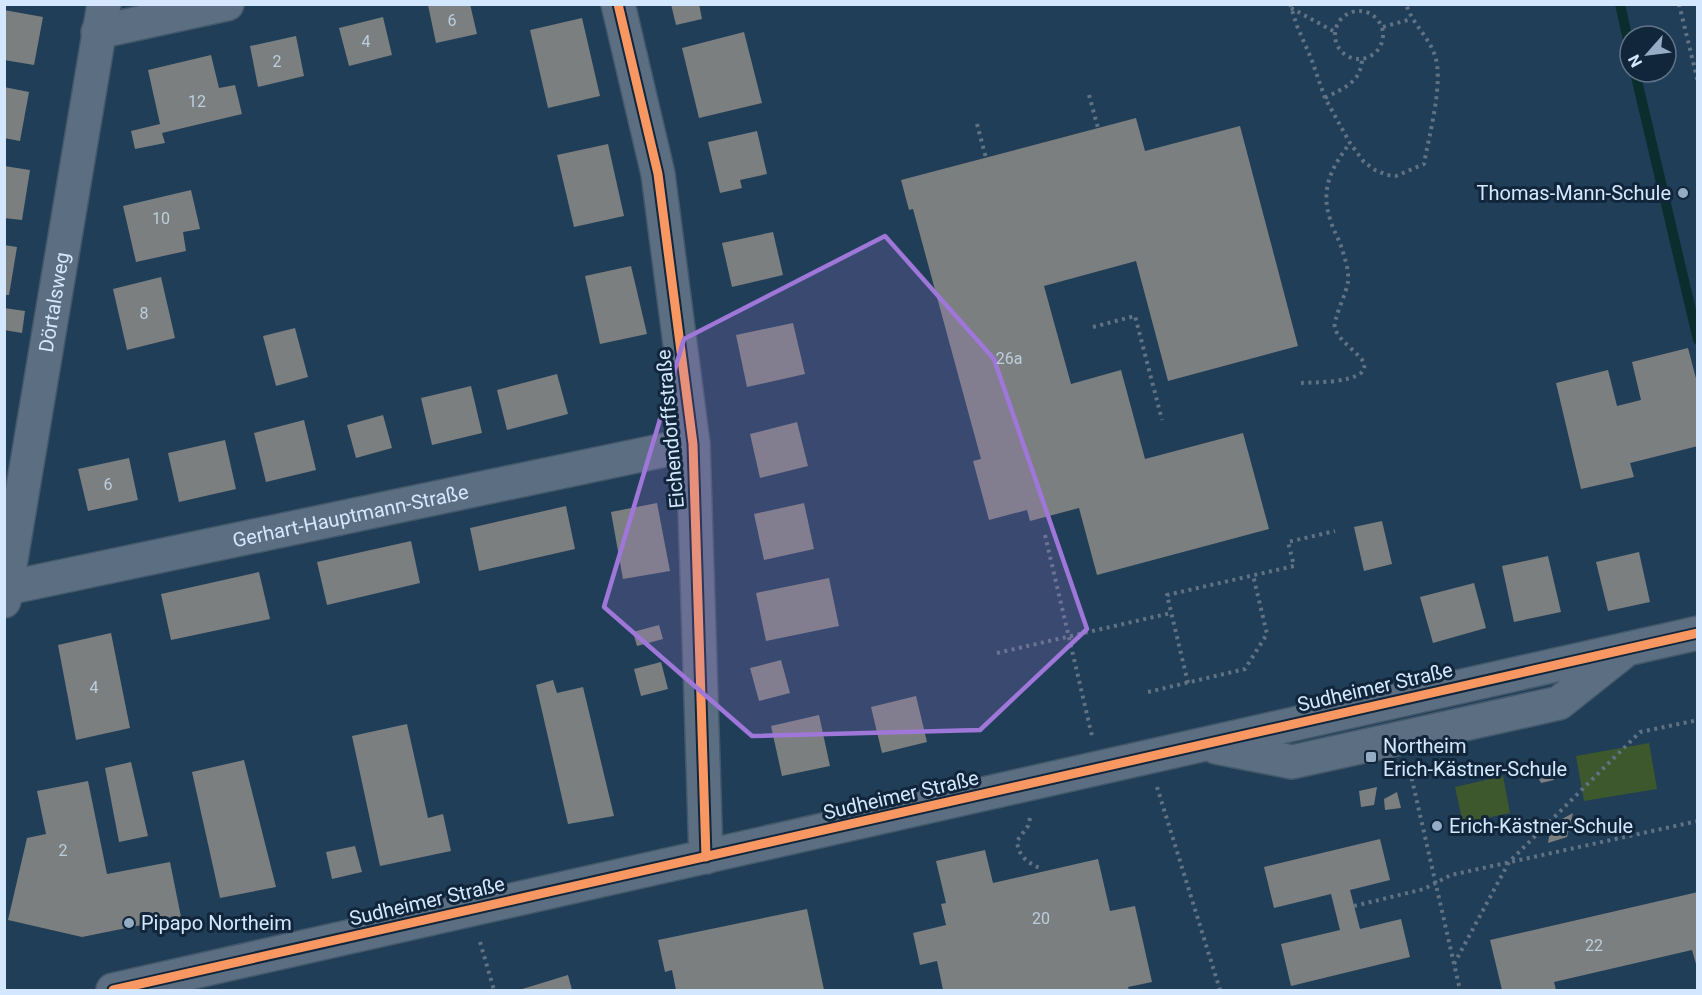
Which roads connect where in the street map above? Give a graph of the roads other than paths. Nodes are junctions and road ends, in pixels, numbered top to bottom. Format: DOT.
graph roads {
  1 [pos="227,4"];
  2 [pos="618,4"];
  3 [pos="101,18"];
  4 [pos="693,444"];
  5 [pos="6,595"];
  6 [pos="1698,633"];
  7 [pos="1628,648"];
  8 [pos="1395,701"];
  9 [pos="1402,738"];
  10 [pos="1204,745"];
  11 [pos="706,857"];
  12 [pos="113,990"];
  1 -- 3 [label="street"];
  2 -- 4 [label="street, Eichendorffstraße"];
  3 -- 5 [label="street, Dörtalsweg"];
  4 -- 5 [label="street, Gerhart-Hauptmann-Straße"];
  4 -- 11 [label="street, Eichendorffstraße"];
  6 -- 7 [label="street, Sudheimer Straße"];
  7 -- 8 [label="street, Sudheimer Straße"];
  7 -- 9 [label="street"];
  8 -- 9 [label="street"];
  8 -- 10 [label="street, Sudheimer Straße"];
  9 -- 10 [label="street"];
  10 -- 11 [label="street, Sudheimer Straße"];
  11 -- 12 [label="street, Sudheimer Straße"];
}
